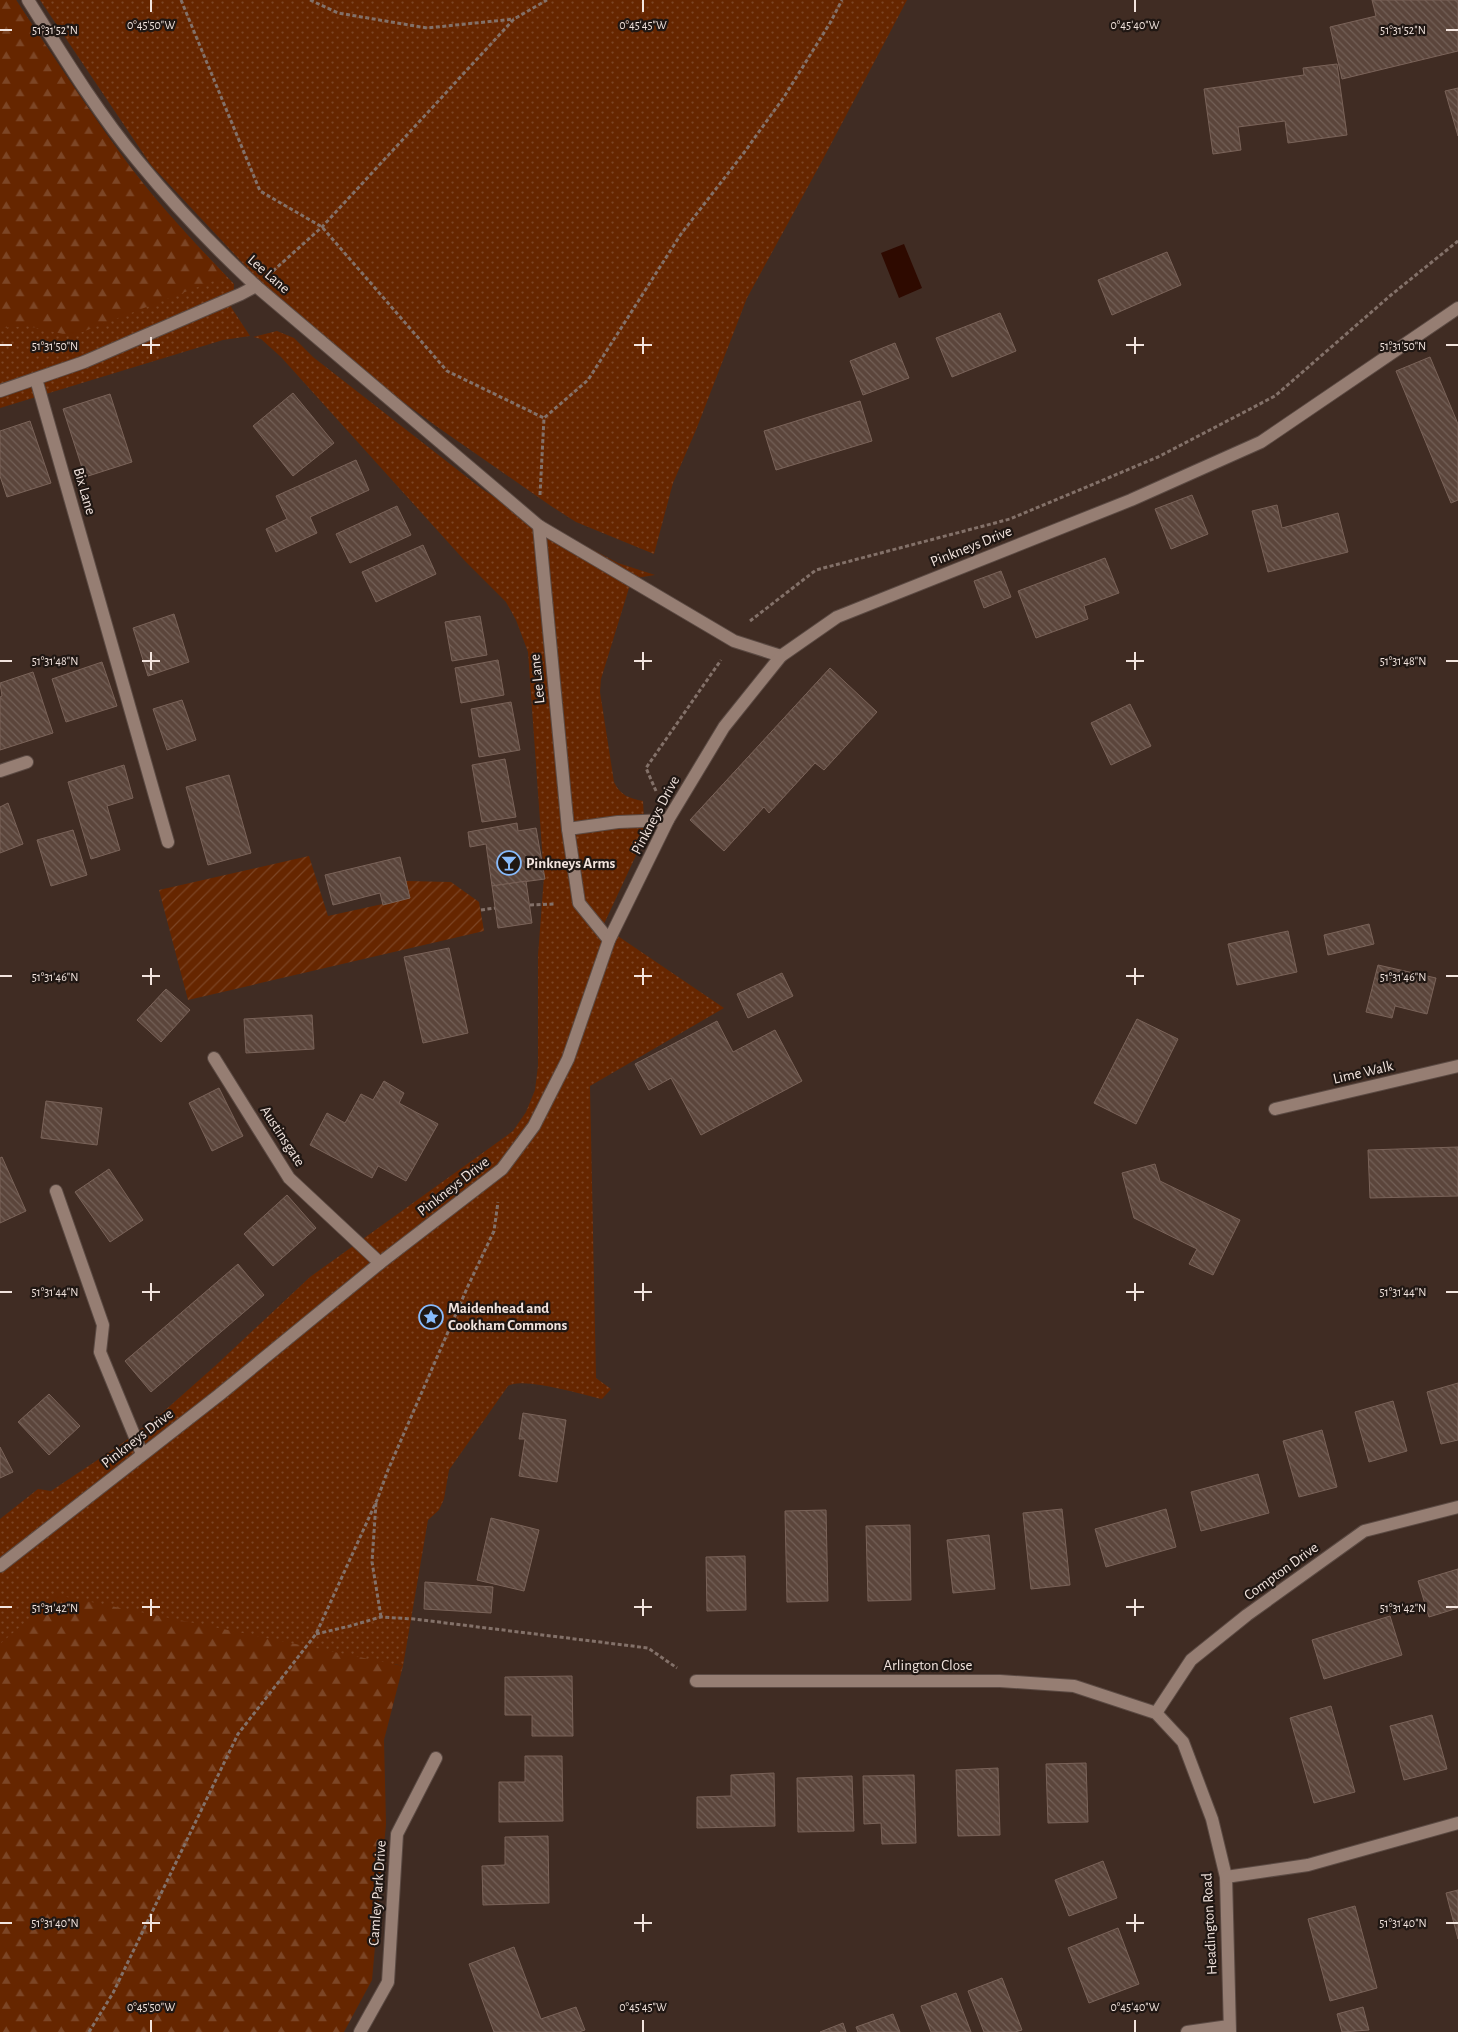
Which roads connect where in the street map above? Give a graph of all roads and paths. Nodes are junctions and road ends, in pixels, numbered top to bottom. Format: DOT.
graph roads {
  1 [pos="28,0"];
  2 [pos="181,0"];
  3 [pos="310,0"];
  4 [pos="547,0"];
  5 [pos="842,0"];
  6 [pos="514,19"];
  7 [pos="322,227"];
  8 [pos="1458,241"];
  9 [pos="256,286"];
  10 [pos="1458,308"];
  11 [pos="36,379"];
  12 [pos="0,391"];
  13 [pos="544,418"];
  14 [pos="539,526"];
  15 [pos="734,640"];
  16 [pos="781,656"];
  17 [pos="27,762"];
  18 [pos="0,770"];
  19 [pos="668,820"];
  20 [pos="568,829"];
  21 [pos="168,842"];
  22 [pos="495,908"];
  23 [pos="481,910"];
  24 [pos="609,940"];
  25 [pos="214,1058"];
  26 [pos="1458,1066"];
  27 [pos="1276,1109"];
  28 [pos="502,1169"];
  29 [pos="56,1191"];
  30 [pos="380,1263"];
  31 [pos="142,1454"];
  32 [pos="376,1500"];
  33 [pos="1458,1507"];
  34 [pos="0,1566"];
  35 [pos="381,1617"];
  36 [pos="316,1634"];
  37 [pos="696,1681"];
  38 [pos="1156,1713"];
  39 [pos="436,1758"];
  40 [pos="1458,1823"];
  41 [pos="1226,1877"];
  42 [pos="1230,2029"];
  43 [pos="89,2032"];
  44 [pos="360,2032"];
  45 [pos="1187,2032"];
  1 -- 9 [label="street, Lee Lane"];
  2 -- 7 [label="path"];
  3 -- 6 [label="path"];
  4 -- 6 [label="path"];
  5 -- 13 [label="path"];
  6 -- 7 [label="path"];
  7 -- 9 [label="path"];
  7 -- 13 [label="path"];
  8 -- 15 [label="path"];
  9 -- 11 [label="street"];
  9 -- 14 [label="street, Lee Lane"];
  10 -- 16 [label="street, Pinkneys Drive"];
  11 -- 12 [label="street"];
  11 -- 21 [label="street, Bix Lane"];
  13 -- 14 [label="path"];
  14 -- 15 [label="street, Lee Lane"];
  14 -- 20 [label="street, Lee Lane"];
  15 -- 16 [label="street, Lee Lane"];
  15 -- 19 [label="path"];
  16 -- 19 [label="street, Pinkneys Drive"];
  17 -- 18 [label="street"];
  19 -- 20 [label="street"];
  19 -- 24 [label="street, Pinkneys Drive"];
  20 -- 24 [label="street, Lee Lane"];
  22 -- 23 [label="path"];
  24 -- 28 [label="street, Pinkneys Drive"];
  25 -- 30 [label="street, Austinsgate"];
  26 -- 27 [label="street, Lime Walk"];
  28 -- 30 [label="street, Pinkneys Drive"];
  28 -- 32 [label="path"];
  29 -- 31 [label="street"];
  30 -- 31 [label="street, Pinkneys Drive"];
  31 -- 34 [label="street, Pinkneys Drive"];
  32 -- 35 [label="path"];
  32 -- 36 [label="path"];
  33 -- 38 [label="street, Compton Drive"];
  35 -- 36 [label="path"];
  35 -- 37 [label="path"];
  36 -- 43 [label="path"];
  37 -- 38 [label="street, Arlington Close"];
  38 -- 41 [label="street, Headington Road"];
  39 -- 44 [label="street, Camley Park Drive"];
  40 -- 41 [label="street"];
  41 -- 42 [label="street, Headington Road"];
  42 -- 45 [label="street"];
}
